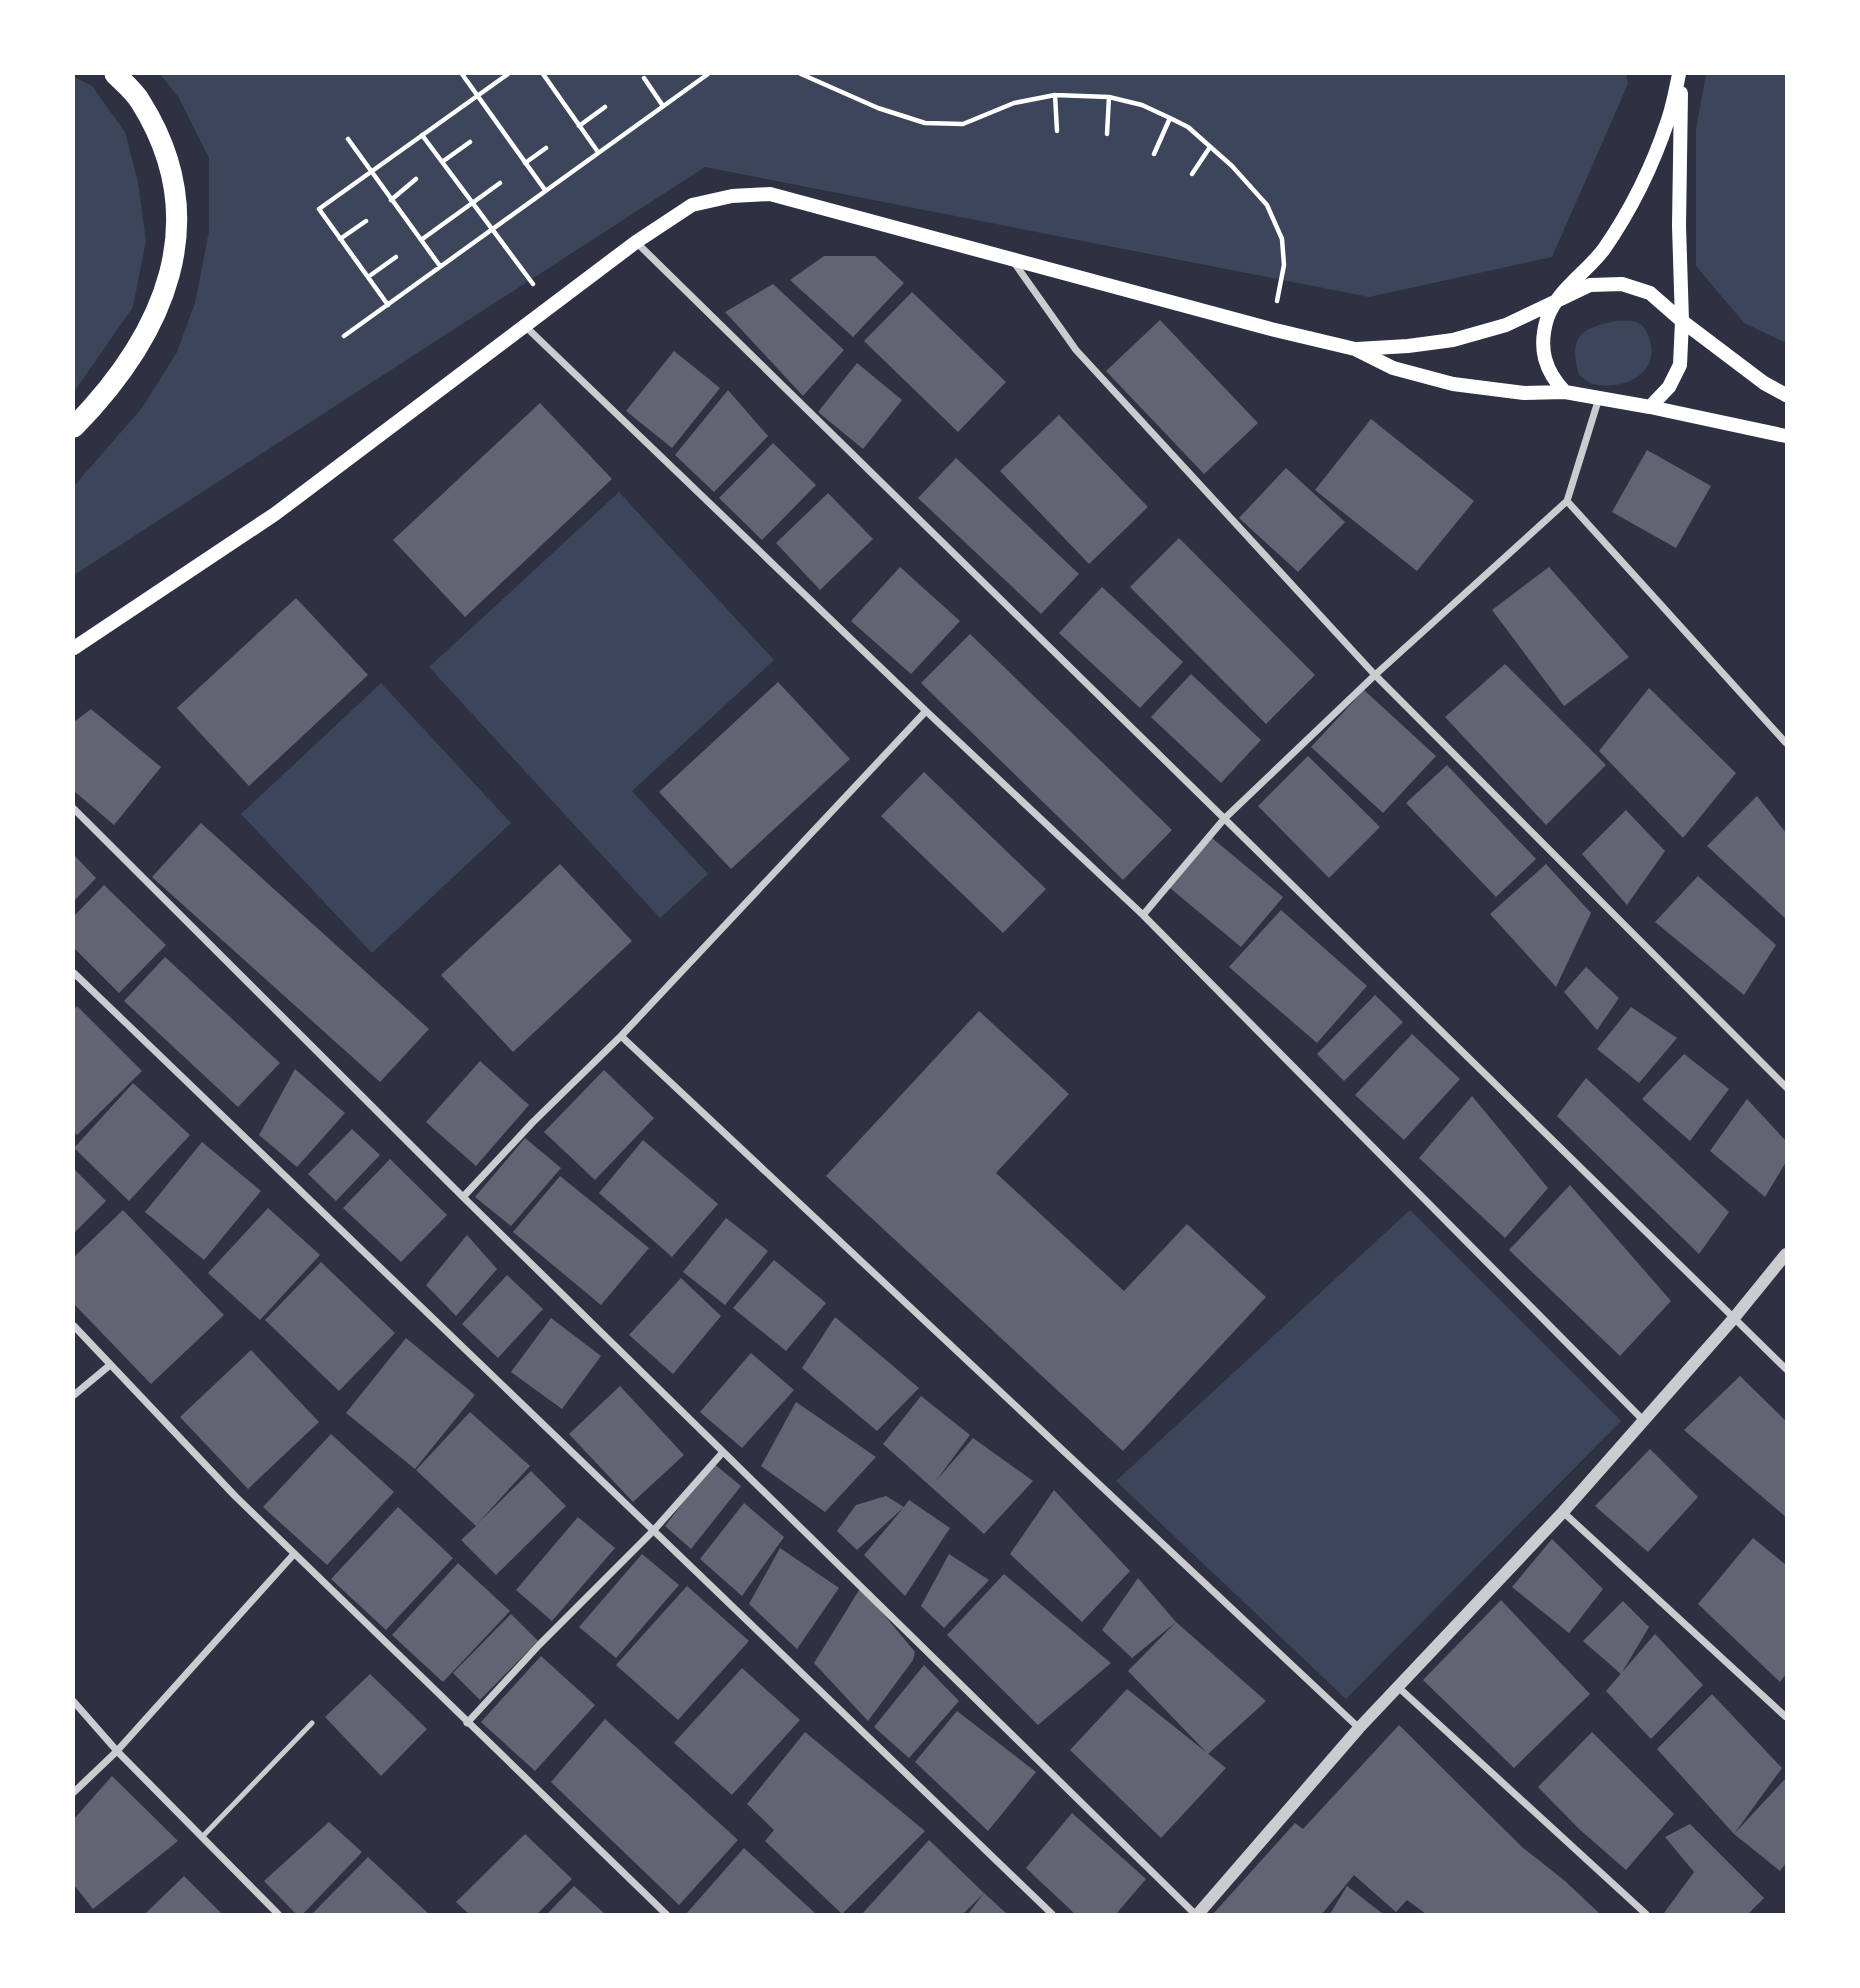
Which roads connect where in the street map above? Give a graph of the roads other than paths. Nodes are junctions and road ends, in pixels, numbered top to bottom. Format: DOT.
graph roads {
  1 [pos="115,74"];
  2 [pos="1681,74"];
  3 [pos="636,242"];
  4 [pos="1011,258"];
  5 [pos="1557,301"];
  6 [pos="1682,321"];
  7 [pos="526,326"];
  8 [pos="1355,349"];
  9 [pos="1565,393"];
  10 [pos="1787,395"];
  11 [pos="1599,398"];
  12 [pos="1650,407"];
  13 [pos="74,427"];
  14 [pos="1787,436"];
  15 [pos="1567,500"];
  16 [pos="74,648"];
  17 [pos="1375,675"];
  18 [pos="926,711"];
  19 [pos="1787,743"];
  20 [pos="74,808"];
  21 [pos="1224,819"];
  22 [pos="1143,915"];
  23 [pos="74,973"];
  24 [pos="621,1036"];
  25 [pos="1787,1087"];
  26 [pos="463,1197"];
  27 [pos="1787,1254"];
  28 [pos="1734,1318"];
  29 [pos="74,1326"];
  30 [pos="110,1365"];
  31 [pos="1787,1369"];
  32 [pos="74,1395"];
  33 [pos="1644,1421"];
  34 [pos="723,1452"];
  35 [pos="1563,1511"];
  36 [pos="654,1530"];
  37 [pos="294,1554"];
  38 [pos="1398,1686"];
  39 [pos="74,1702"];
  40 [pos="1787,1717"];
  41 [pos="312,1723"];
  42 [pos="467,1723"];
  43 [pos="1359,1728"];
  44 [pos="117,1751"];
  45 [pos="74,1792"];
  46 [pos="202,1837"];
  47 [pos="278,1914"];
  48 [pos="666,1914"];
  49 [pos="1052,1914"];
  50 [pos="1197,1914"];
  51 [pos="1646,1914"];
  1 -- 13 [label="highway"];
  2 -- 5 [label="main road"];
  2 -- 6 [label="main road"];
  3 -- 4 [label="main road"];
  3 -- 7 [label="main road"];
  3 -- 21 [label="street"];
  4 -- 8 [label="main road"];
  4 -- 17 [label="street"];
  5 -- 6 [label="main road"];
  5 -- 8 [label="main road"];
  5 -- 9 [label="main road"];
  6 -- 10 [label="main road"];
  6 -- 12 [label="main road"];
  7 -- 16 [label="main road"];
  7 -- 18 [label="street"];
  8 -- 9 [label="main road"];
  9 -- 11 [label="main road"];
  11 -- 12 [label="main road"];
  11 -- 15 [label="street"];
  12 -- 14 [label="main road"];
  15 -- 17 [label="street"];
  15 -- 19 [label="street"];
  17 -- 21 [label="street"];
  17 -- 25 [label="street"];
  18 -- 22 [label="street"];
  18 -- 24 [label="street"];
  20 -- 26 [label="street"];
  21 -- 22 [label="street"];
  21 -- 28 [label="street"];
  22 -- 33 [label="street"];
  23 -- 36 [label="street"];
  24 -- 26 [label="street"];
  24 -- 43 [label="street"];
  26 -- 34 [label="street"];
  27 -- 28 [label="street"];
  28 -- 31 [label="street"];
  28 -- 33 [label="street"];
  29 -- 30 [label="street"];
  30 -- 32 [label="street"];
  30 -- 37 [label="street"];
  33 -- 35 [label="street"];
  34 -- 36 [label="street"];
  34 -- 50 [label="street"];
  35 -- 38 [label="street"];
  35 -- 40 [label="street"];
  36 -- 42 [label="street"];
  36 -- 49 [label="street"];
  37 -- 42 [label="street"];
  37 -- 44 [label="street"];
  38 -- 43 [label="street"];
  38 -- 51 [label="street"];
  39 -- 44 [label="street"];
  41 -- 46 [label="lane"];
  42 -- 48 [label="street"];
  43 -- 50 [label="street"];
  44 -- 45 [label="street"];
  44 -- 46 [label="street"];
  46 -- 47 [label="street"];
}
